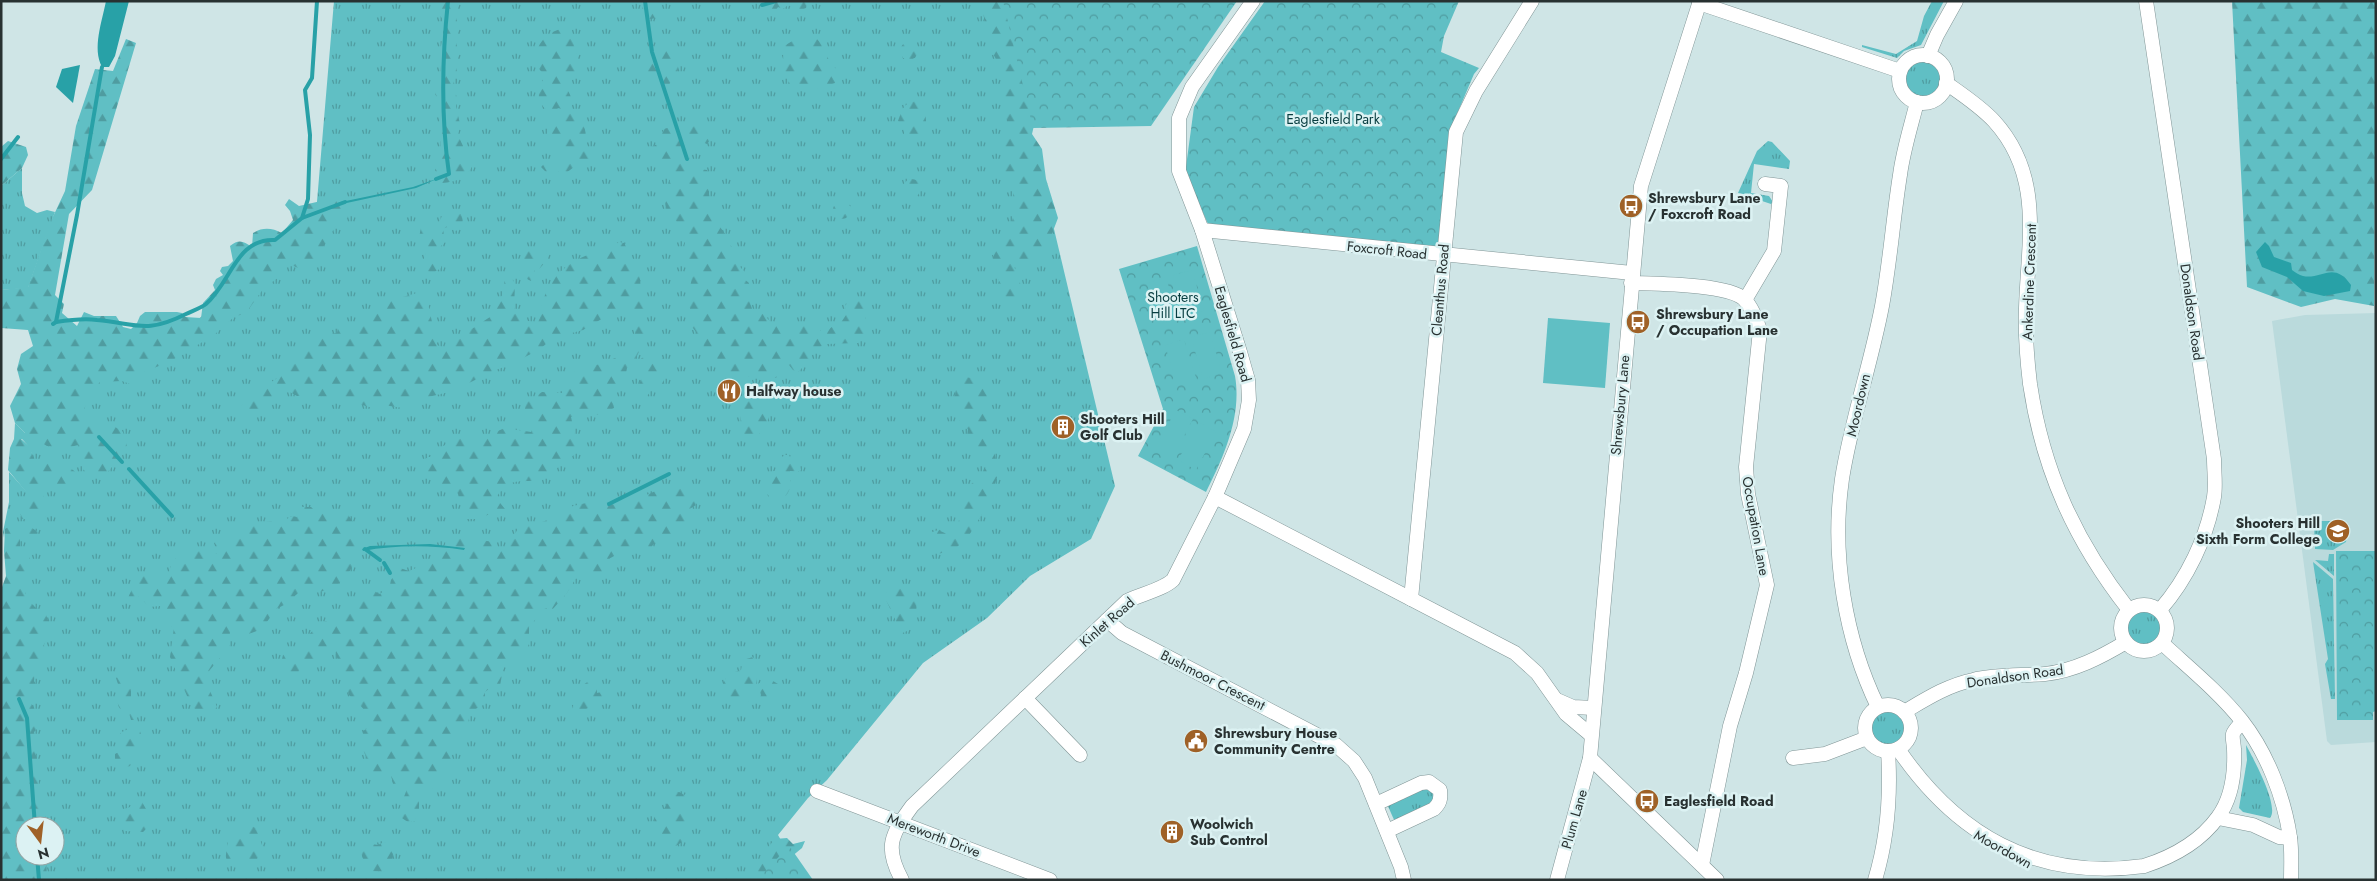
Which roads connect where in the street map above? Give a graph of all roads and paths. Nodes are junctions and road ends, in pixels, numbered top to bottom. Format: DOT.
graph roads {
  1 [pos="1253,1"];
  2 [pos="1532,1"];
  3 [pos="1956,1"];
  4 [pos="2146,1"];
  5 [pos="1700,2"];
  6 [pos="1928,56"];
  7 [pos="1900,71"];
  8 [pos="1946,83"];
  9 [pos="1917,102"];
  10 [pos="1765,184"];
  11 [pos="1202,230"];
  12 [pos="1442,256"];
  13 [pos="1631,278"];
  14 [pos="1745,300"];
  15 [pos="1214,497"];
  16 [pos="1411,599"];
  17 [pos="2129,610"];
  18 [pos="2160,610"];
  19 [pos="1107,620"];
  20 [pos="2126,642"];
  21 [pos="2162,643"];
  22 [pos="1025,698"];
  23 [pos="1557,700"];
  24 [pos="1878,707"];
  25 [pos="1594,708"];
  26 [pos="1904,712"];
  27 [pos="2242,722"];
  28 [pos="1591,735"];
  29 [pos="1867,738"];
  30 [pos="1893,750"];
  31 [pos="1080,755"];
  32 [pos="1590,758"];
  33 [pos="1793,758"];
  34 [pos="817,791"];
  35 [pos="1376,804"];
  36 [pos="2218,818"];
  37 [pos="900,821"];
  38 [pos="1387,831"];
  39 [pos="2290,838"];
  40 [pos="1702,865"];
  41 [pos="902,880"];
  42 [pos="1050,880"];
  43 [pos="1404,880"];
  44 [pos="1557,880"];
  45 [pos="1718,880"];
  46 [pos="1875,880"];
  47 [pos="2291,880"];
  1 -- 11 [label="street, Eaglesfield Road"];
  2 -- 12 [label="street, Cleanthus Road"];
  3 -- 6 [label="street"];
  4 -- 18 [label="street, Donaldson Road"];
  5 -- 7 [label="street"];
  5 -- 13 [label="street, Shrewsbury Lane"];
  6 -- 7 [label="street"];
  6 -- 8 [label="street"];
  7 -- 9 [label="street"];
  8 -- 9 [label="street"];
  8 -- 17 [label="street, Ankerdine Crescent"];
  9 -- 24 [label="street, Moordown"];
  10 -- 14 [label="street"];
  11 -- 12 [label="street, Foxcroft Road"];
  11 -- 15 [label="street, Eaglesfield Road"];
  12 -- 13 [label="street, Foxcroft Road"];
  12 -- 16 [label="street, Cleanthus Road"];
  13 -- 14 [label="street"];
  13 -- 25 [label="street, Shrewsbury Lane"];
  14 -- 40 [label="street, Occupation Lane"];
  15 -- 16 [label="street"];
  15 -- 19 [label="street, Kinlet Road"];
  16 -- 23 [label="street"];
  17 -- 18 [label="street"];
  17 -- 20 [label="street"];
  18 -- 21 [label="street"];
  19 -- 22 [label="street, Kinlet Road"];
  19 -- 35 [label="street, Bushmoor Crescent"];
  20 -- 21 [label="street"];
  20 -- 26 [label="street, Donaldson Road"];
  21 -- 27 [label="street"];
  22 -- 31 [label="street"];
  22 -- 37 [label="street, Kinlet Road"];
  23 -- 25 [label="street"];
  23 -- 28 [label="street"];
  24 -- 26 [label="street"];
  24 -- 29 [label="street"];
  25 -- 28 [label="street, Shrewsbury Lane"];
  26 -- 30 [label="street"];
  27 -- 36 [label="street, Moordown"];
  27 -- 39 [label="street"];
  28 -- 32 [label="street, Shrewsbury Lane"];
  29 -- 30 [label="street"];
  29 -- 33 [label="street"];
  30 -- 36 [label="street, Moordown"];
  30 -- 46 [label="street"];
  32 -- 40 [label="street"];
  32 -- 44 [label="street, Plum Lane"];
  34 -- 37 [label="street, Mereworth Drive"];
  35 -- 38 [label="street, Bushmoor Crescent"];
  35 -- 38 [label="street"];
  36 -- 39 [label="street"];
  37 -- 41 [label="street"];
  37 -- 42 [label="street, Mereworth Drive"];
  38 -- 43 [label="street, Bushmoor Crescent"];
  39 -- 47 [label="street"];
  40 -- 45 [label="street"];
}
